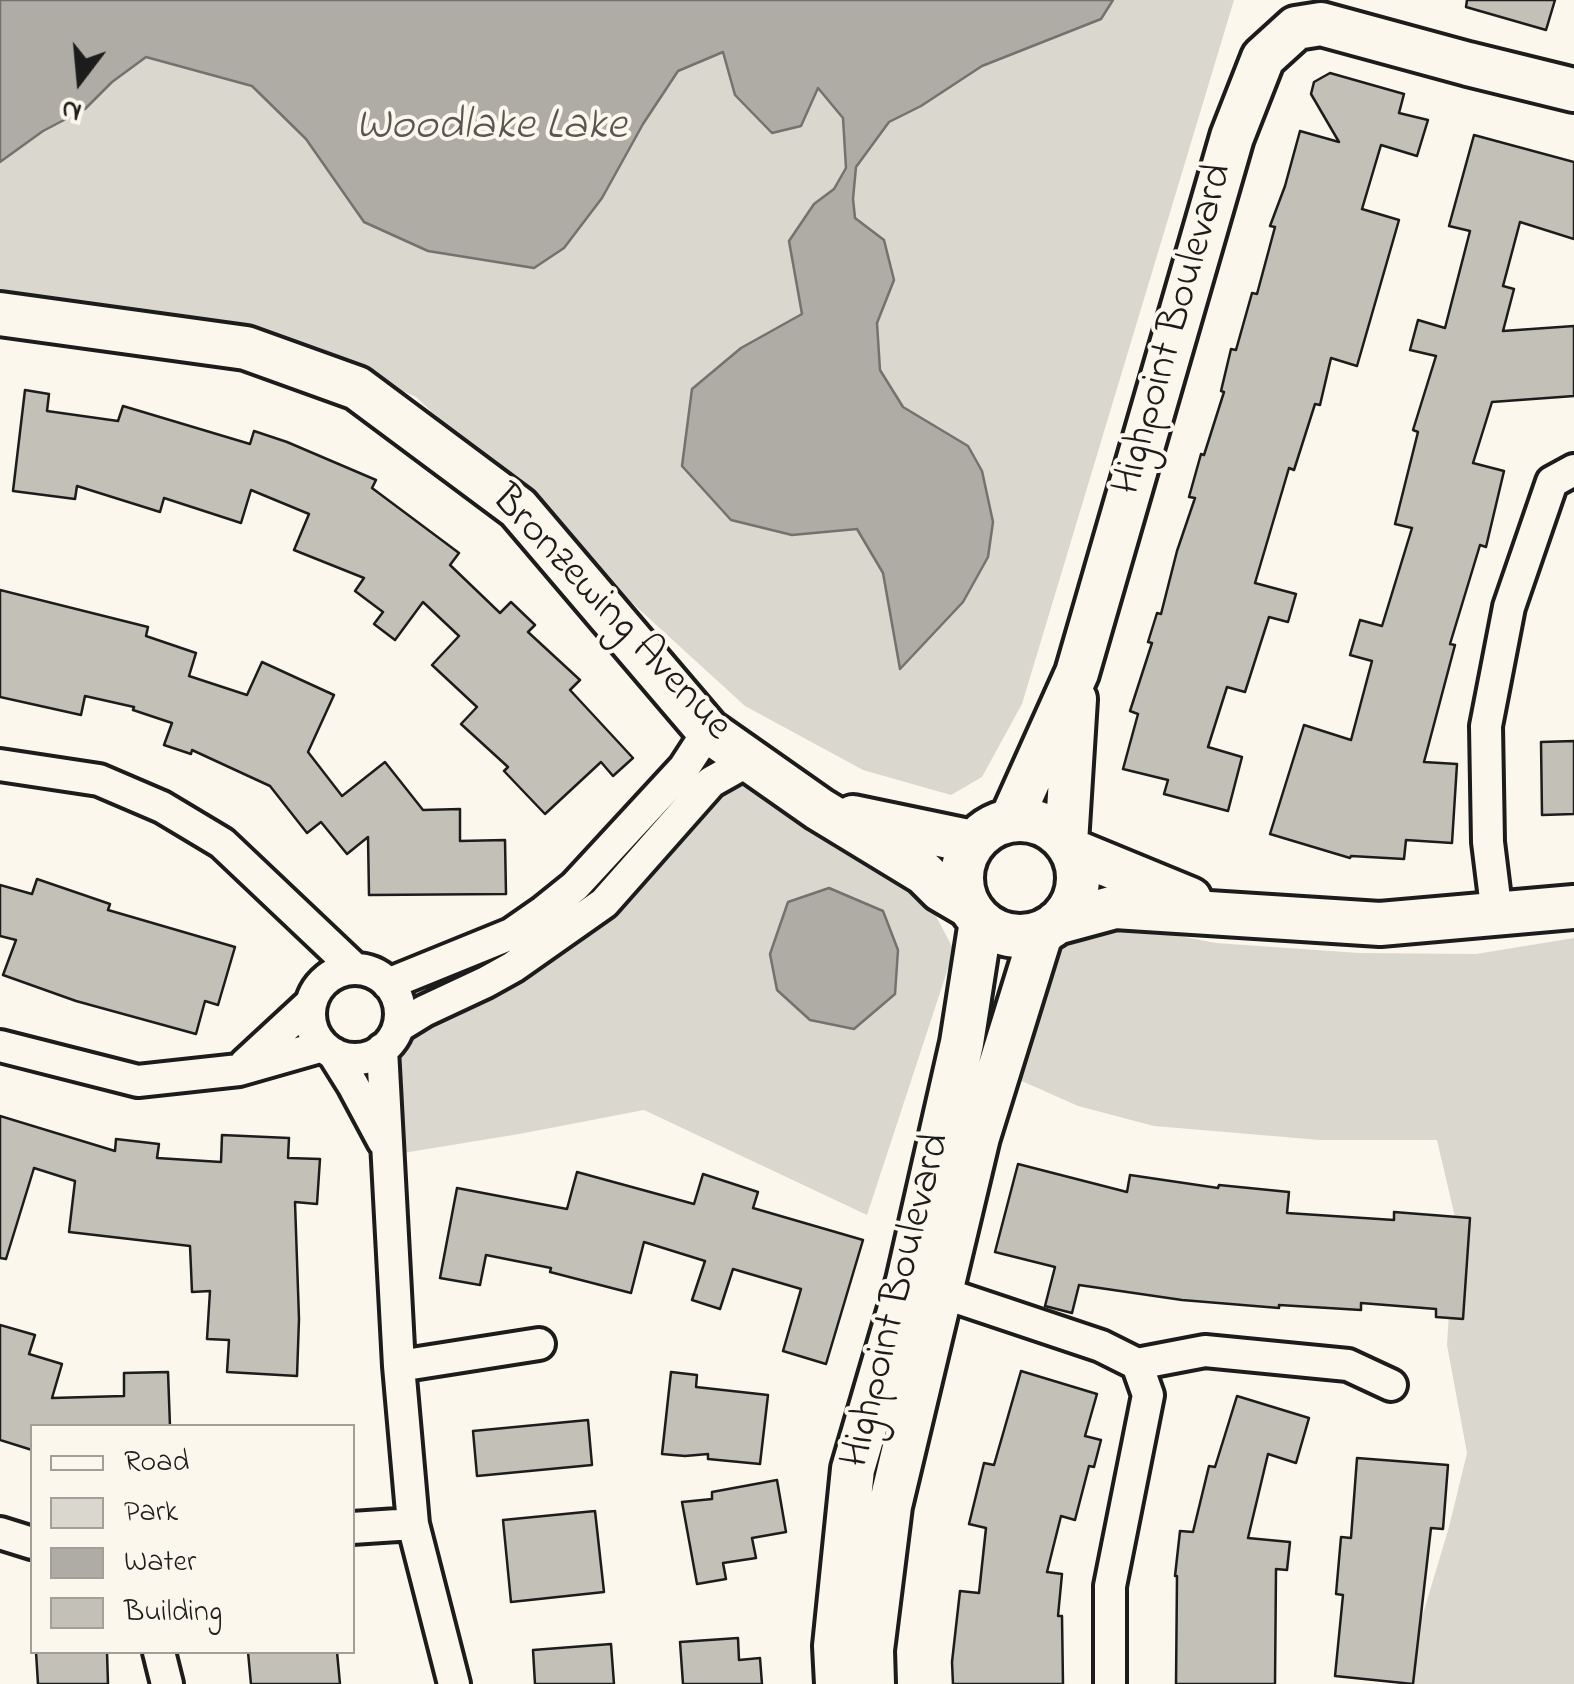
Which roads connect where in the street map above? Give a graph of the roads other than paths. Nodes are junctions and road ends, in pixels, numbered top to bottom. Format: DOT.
graph roads {
  1 [pos="1294,14"];
  2 [pos="1574,90"];
  3 [pos="0,314"];
  4 [pos="1574,470"];
  5 [pos="1076,673"];
  6 [pos="708,731"];
  7 [pos="750,760"];
  8 [pos="0,765"];
  9 [pos="818,808"];
  10 [pos="1011,820"];
  11 [pos="974,842"];
  12 [pos="1069,847"];
  13 [pos="1574,906"];
  14 [pos="296,912"];
  15 [pos="975,914"];
  16 [pos="1227,914"];
  17 [pos="1497,915"];
  18 [pos="1051,927"];
  19 [pos="356,969"];
  20 [pos="388,984"];
  21 [pos="315,995"];
  22 [pos="390,1038"];
  23 [pos="0,1046"];
  24 [pos="328,1049"];
  25 [pos="239,1070"];
  26 [pos="386,1148"];
  27 [pos="924,1287"];
  28 [pos="539,1344"];
  29 [pos="1136,1364"];
  30 [pos="399,1366"];
  31 [pos="1390,1385"];
  32 [pos="413,1524"];
  33 [pos="355,1528"];
  34 [pos="0,1533"];
  35 [pos="30,1545"];
  36 [pos="30,1546"];
  37 [pos="0,1552"];
  38 [pos="160,1654"];
  39 [pos="167,1684"];
  40 [pos="454,1684"];
  41 [pos="838,1684"];
  42 [pos="874,1684"];
  43 [pos="1110,1684"];
  1 -- 2 [label="street"];
  1 -- 5 [label="street, Highpoint Boulevard"];
  3 -- 6 [label="street, Bronzewing Avenue"];
  4 -- 17 [label="street"];
  5 -- 10 [label="street, Highpoint Boulevard"];
  5 -- 12 [label="street, Highpoint Boulevard"];
  6 -- 7 [label="street, Bronzewing Avenue"];
  6 -- 20 [label="street"];
  7 -- 9 [label="street, Bronzewing Avenue"];
  7 -- 22 [label="street"];
  8 -- 14 [label="street"];
  9 -- 11 [label="street, Bronzewing Avenue"];
  9 -- 15 [label="street, Bronzewing Avenue"];
  10 -- 11 [label="street"];
  10 -- 12 [label="street"];
  11 -- 15 [label="street"];
  12 -- 16 [label="street"];
  12 -- 18 [label="street"];
  13 -- 17 [label="street"];
  14 -- 19 [label="street"];
  14 -- 21 [label="street"];
  15 -- 18 [label="street"];
  15 -- 27 [label="street, Highpoint Boulevard"];
  16 -- 17 [label="street"];
  16 -- 18 [label="street"];
  18 -- 27 [label="street, Highpoint Boulevard"];
  19 -- 20 [label="street"];
  19 -- 21 [label="street"];
  20 -- 22 [label="street"];
  21 -- 24 [label="street"];
  21 -- 25 [label="street"];
  22 -- 24 [label="street"];
  22 -- 26 [label="street"];
  23 -- 25 [label="street"];
  24 -- 25 [label="street"];
  24 -- 26 [label="street"];
  26 -- 30 [label="street"];
  27 -- 29 [label="street"];
  27 -- 41 [label="street, Highpoint Boulevard"];
  27 -- 42 [label="street, Highpoint Boulevard"];
  28 -- 30 [label="street"];
  29 -- 31 [label="street"];
  29 -- 43 [label="street"];
  30 -- 32 [label="street"];
  32 -- 33 [label="street"];
  32 -- 40 [label="street"];
  34 -- 35 [label="street"];
  36 -- 37 [label="street"];
  38 -- 39 [label="street"];
}
